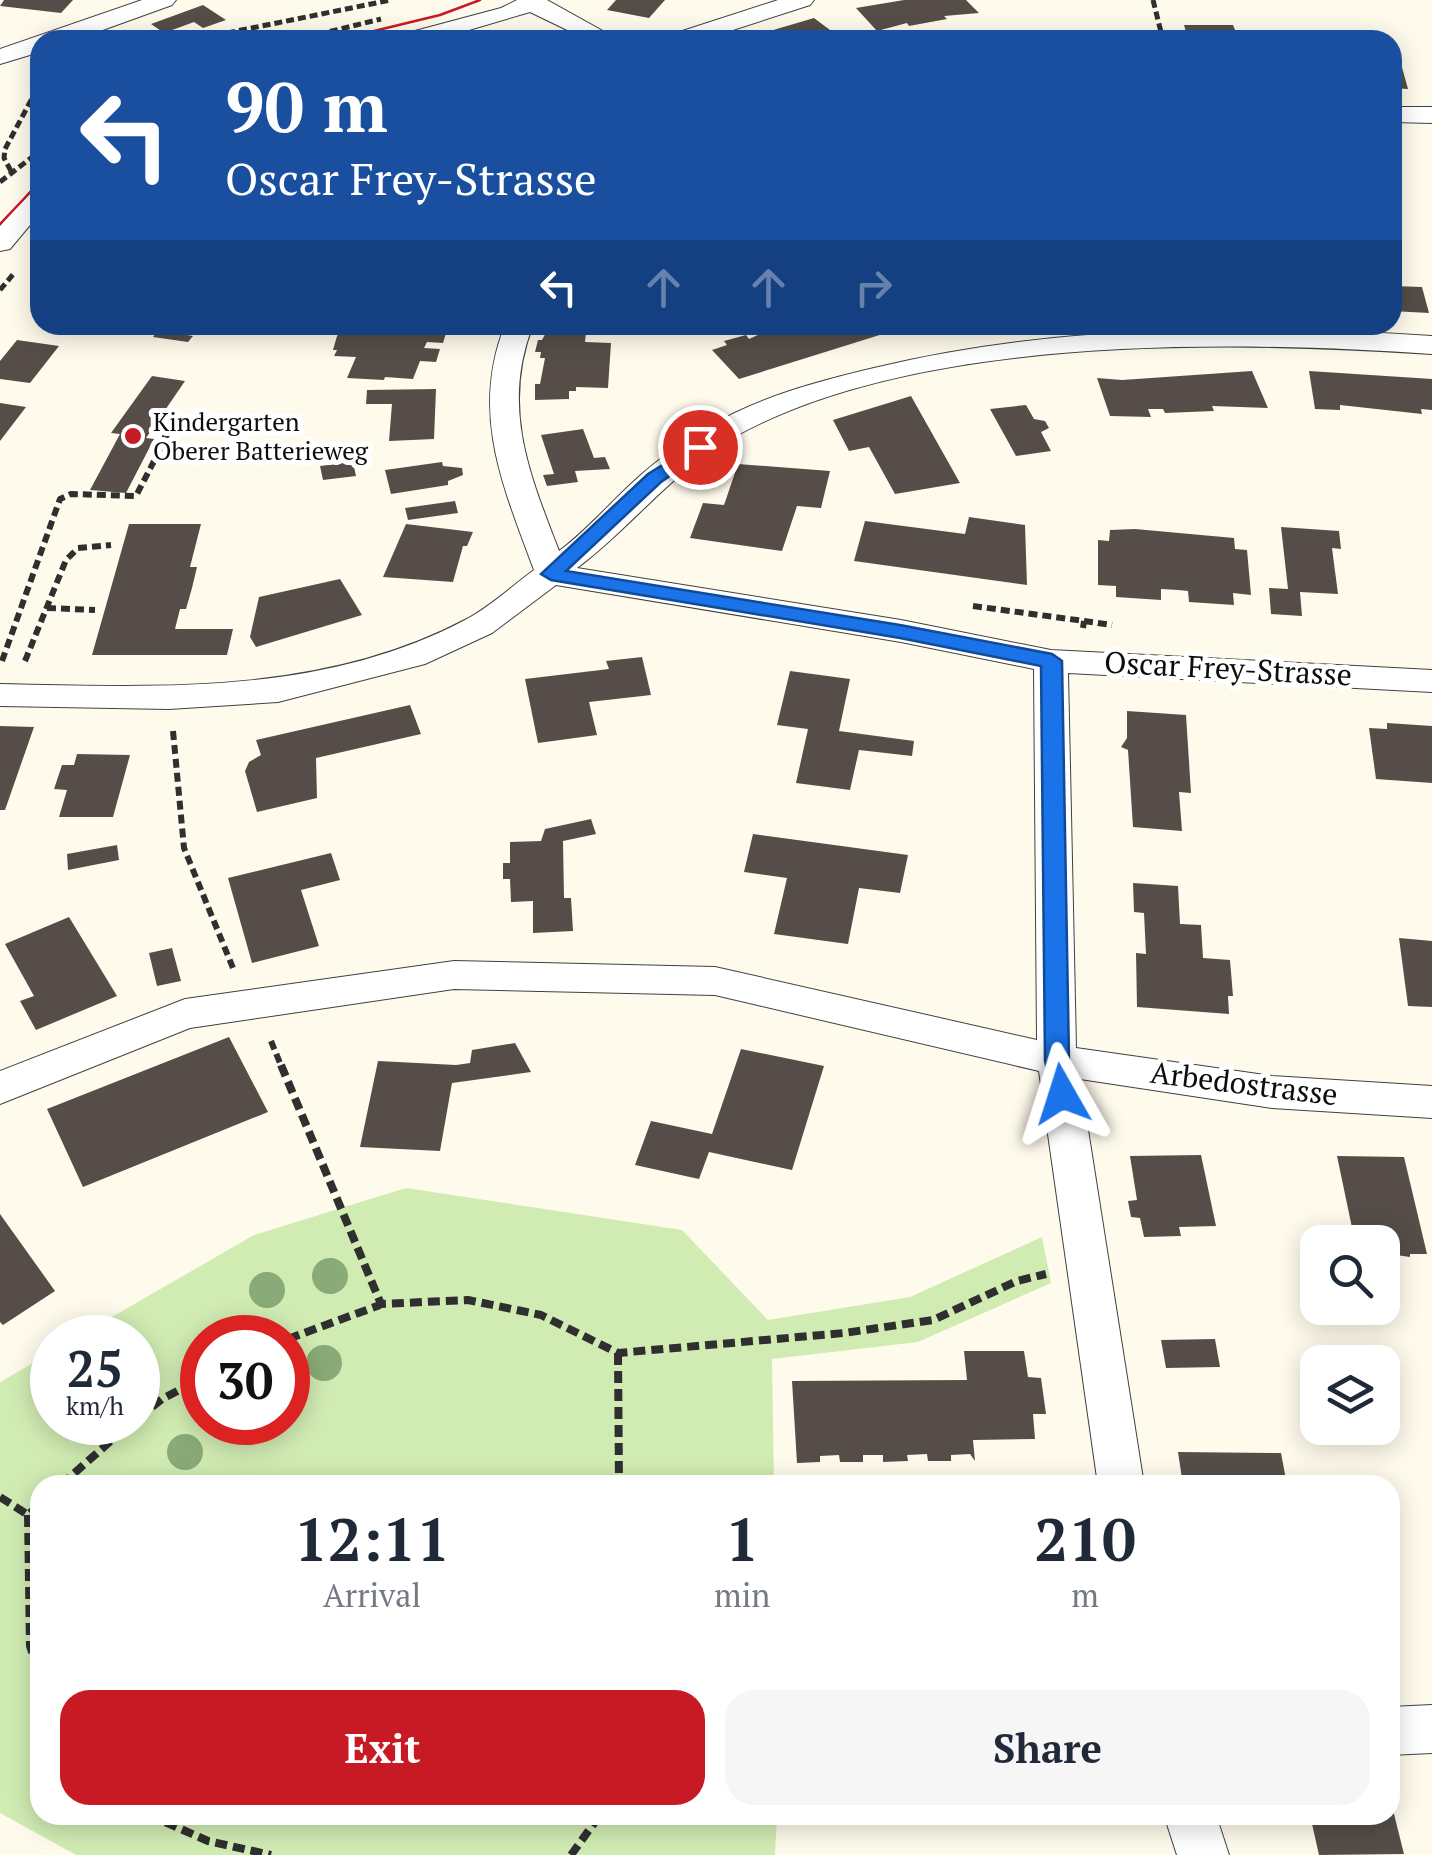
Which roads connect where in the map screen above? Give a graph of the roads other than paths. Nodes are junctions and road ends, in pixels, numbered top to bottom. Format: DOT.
graph roads {
  1 [pos="164,0"];
  2 [pos="802,0"];
  3 [pos="533,1"];
  4 [pos="80,30"];
  5 [pos="440,30"];
  6 [pos="588,30"];
  7 [pos="709,30"];
  8 [pos="1402,114"];
  9 [pos="1432,115"];
  10 [pos="30,208"];
  11 [pos="0,243"];
  12 [pos="514,335"];
  13 [pos="1432,344"];
  14 [pos="551,574"];
  15 [pos="1052,661"];
  16 [pos="1432,681"];
  17 [pos="4,686"];
  18 [pos="1057,1060"];
  19 [pos="0,1088"];
  20 [pos="1432,1102"];
  21 [pos="1119,1475"];
  22 [pos="1432,1728"];
  23 [pos="1400,1730"];
  24 [pos="1193,1825"];
  25 [pos="1203,1855"];
  1 -- 4 [label="street"];
  2 -- 7 [label="street"];
  3 -- 5 [label="street"];
  3 -- 6 [label="street"];
  8 -- 9 [label="street"];
  10 -- 11 [label="street"];
  12 -- 14 [label="street"];
  13 -- 14 [label="street"];
  14 -- 15 [label="street, Oscar Frey-Strasse"];
  14 -- 17 [label="street"];
  15 -- 16 [label="street, Oscar Frey-Strasse"];
  15 -- 18 [label="street"];
  18 -- 19 [label="street, Arbedostrasse"];
  18 -- 20 [label="street, Arbedostrasse"];
  18 -- 21 [label="street"];
  22 -- 23 [label="street"];
  24 -- 25 [label="street"];
}
